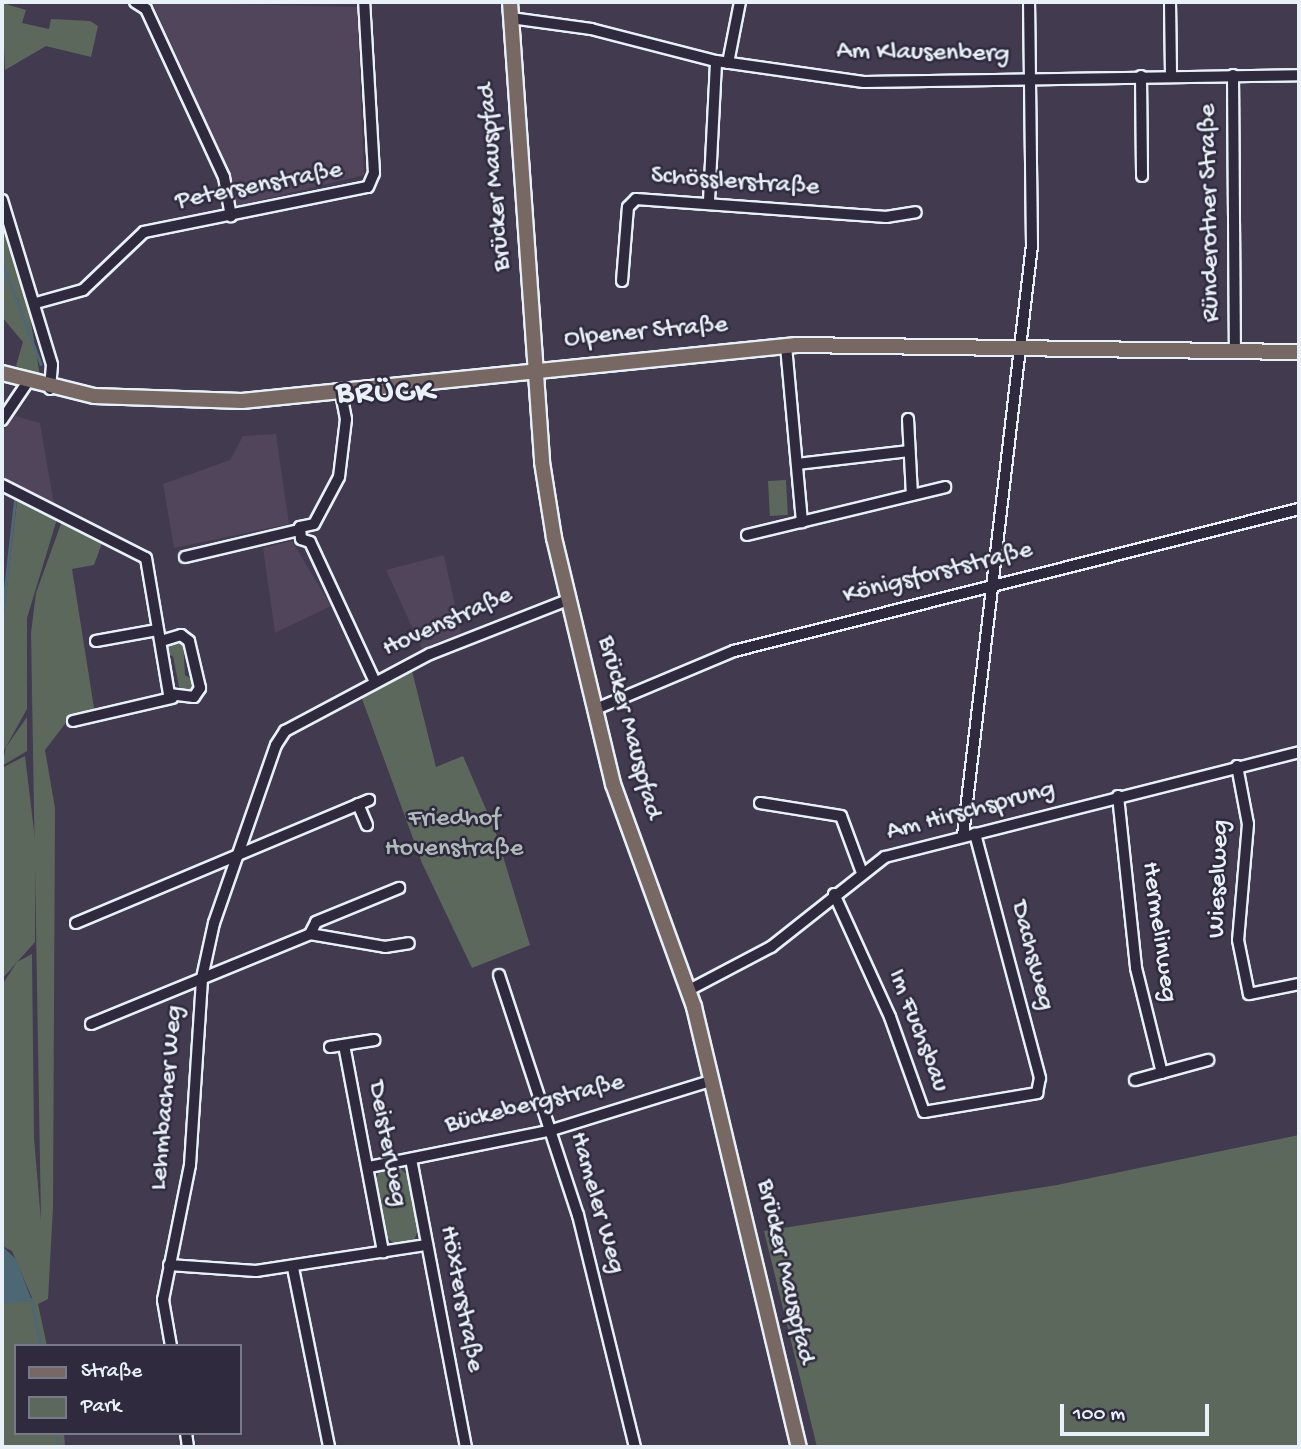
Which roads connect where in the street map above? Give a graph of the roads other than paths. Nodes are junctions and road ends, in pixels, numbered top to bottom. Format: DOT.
graph roads {
  1 [pos="135,2"];
  2 [pos="364,2"];
  3 [pos="510,2"];
  4 [pos="740,2"];
  5 [pos="1029,2"];
  6 [pos="1170,2"];
  7 [pos="510,18"];
  8 [pos="722,62"];
  9 [pos="1233,75"];
  10 [pos="1299,75"];
  11 [pos="1141,76"];
  12 [pos="1171,76"];
  13 [pos="1029,78"];
  14 [pos="1142,176"];
  15 [pos="2,200"];
  16 [pos="709,201"];
  17 [pos="916,212"];
  18 [pos="231,216"];
  19 [pos="622,281"];
  20 [pos="36,303"];
  21 [pos="1019,345"];
  22 [pos="786,346"];
  23 [pos="1235,350"];
  24 [pos="1299,352"];
  25 [pos="537,366"];
  26 [pos="2,373"];
  27 [pos="27,383"];
  28 [pos="50,389"];
  29 [pos="341,394"];
  30 [pos="908,419"];
  31 [pos="2,420"];
  32 [pos="909,451"];
  33 [pos="797,464"];
  34 [pos="2,485"];
  35 [pos="945,487"];
  36 [pos="912,495"];
  37 [pos="1299,509"];
  38 [pos="802,522"];
  39 [pos="314,524"];
  40 [pos="299,530"];
  41 [pos="747,536"];
  42 [pos="310,541"];
  43 [pos="185,557"];
  44 [pos="992,586"];
  45 [pos="568,600"];
  46 [pos="159,635"];
  47 [pos="96,641"];
  48 [pos="375,682"];
  49 [pos="172,698"];
  50 [pos="596,709"];
  51 [pos="73,721"];
  52 [pos="1299,752"];
  53 [pos="1237,766"];
  54 [pos="1118,796"];
  55 [pos="760,803"];
  56 [pos="367,825"];
  57 [pos="975,833"];
  58 [pos="963,836"];
  59 [pos="237,857"];
  60 [pos="861,870"];
  61 [pos="399,888"];
  62 [pos="834,894"];
  63 [pos="76,923"];
  64 [pos="310,934"];
  65 [pos="409,943"];
  66 [pos="499,975"];
  67 [pos="202,978"];
  68 [pos="1299,984"];
  69 [pos="689,990"];
  70 [pos="90,1024"];
  71 [pos="374,1040"];
  72 [pos="344,1045"];
  73 [pos="331,1047"];
  74 [pos="1208,1060"];
  75 [pos="1162,1073"];
  76 [pos="1135,1080"];
  77 [pos="710,1081"];
  78 [pos="1040,1090"];
  79 [pos="552,1130"];
  80 [pos="411,1159"];
  81 [pos="369,1167"];
  82 [pos="425,1245"];
  83 [pos="383,1252"];
  84 [pos="169,1265"];
  85 [pos="293,1268"];
  86 [pos="171,1344"];
  87 [pos="329,1447"];
  88 [pos="466,1447"];
  89 [pos="635,1447"];
  90 [pos="799,1447"];
  1 -- 18 [label="street"];
  2 -- 18 [label="street, Petersenstraße"];
  3 -- 7 [label="main road, Brücker Mauspfad"];
  4 -- 8 [label="street"];
  5 -- 13 [label="street"];
  6 -- 12 [label="street"];
  7 -- 8 [label="street, Am Klausenberg"];
  7 -- 25 [label="main road, Brücker Mauspfad"];
  8 -- 13 [label="street, Am Klausenberg"];
  8 -- 16 [label="street"];
  9 -- 10 [label="street, Am Klausenberg"];
  9 -- 12 [label="street, Am Klausenberg"];
  9 -- 23 [label="street, Ründerother Straße"];
  11 -- 12 [label="street, Am Klausenberg"];
  11 -- 13 [label="street, Am Klausenberg"];
  11 -- 14 [label="street"];
  13 -- 21 [label="street"];
  15 -- 20 [label="street"];
  16 -- 17 [label="street, Schösslerstraße"];
  16 -- 19 [label="street, Schösslerstraße"];
  18 -- 20 [label="street, Petersenstraße"];
  20 -- 28 [label="street"];
  21 -- 22 [label="main road, Olpener Straße"];
  21 -- 23 [label="main road, Olpener Straße"];
  21 -- 44 [label="street"];
  22 -- 25 [label="main road, Olpener Straße"];
  22 -- 33 [label="street"];
  23 -- 24 [label="main road, Olpener Straße"];
  25 -- 29 [label="main road, Olpener Straße"];
  25 -- 45 [label="main road, Brücker Mauspfad"];
  26 -- 27 [label="main road, Olpener Straße"];
  27 -- 28 [label="main road, Olpener Straße"];
  27 -- 31 [label="street"];
  28 -- 29 [label="main road, Olpener Straße"];
  29 -- 39 [label="street"];
  30 -- 32 [label="street"];
  32 -- 33 [label="street"];
  32 -- 36 [label="street"];
  33 -- 38 [label="street"];
  34 -- 46 [label="street"];
  35 -- 36 [label="street"];
  36 -- 38 [label="street"];
  37 -- 44 [label="street, Königsforststraße"];
  38 -- 41 [label="street"];
  39 -- 40 [label="street"];
  39 -- 42 [label="street"];
  40 -- 42 [label="street, Hovenstraße"];
  40 -- 43 [label="street"];
  42 -- 48 [label="street, Hovenstraße"];
  44 -- 50 [label="street, Königsforststraße"];
  44 -- 58 [label="street"];
  45 -- 48 [label="street, Hovenstraße"];
  45 -- 50 [label="main road, Brücker Mauspfad"];
  46 -- 47 [label="street"];
  46 -- 49 [label="street"];
  46 -- 49 [label="street"];
  48 -- 59 [label="street, Lehmbacher Weg"];
  49 -- 51 [label="street"];
  50 -- 69 [label="main road, Brücker Mauspfad"];
  52 -- 53 [label="street, Am Hirschsprung"];
  53 -- 54 [label="street, Am Hirschsprung"];
  53 -- 68 [label="street, Wieselweg"];
  54 -- 57 [label="street, Am Hirschsprung"];
  54 -- 75 [label="street, Hermelinweg"];
  55 -- 60 [label="street"];
  56 -- 59 [label="street"];
  57 -- 58 [label="street, Am Hirschsprung"];
  57 -- 78 [label="street, Dachsweg"];
  58 -- 60 [label="street, Am Hirschsprung"];
  59 -- 63 [label="street"];
  59 -- 67 [label="street, Lehmbacher Weg"];
  60 -- 62 [label="street, Am Hirschsprung"];
  61 -- 64 [label="street, Lehmbacher Weg"];
  62 -- 69 [label="street, Am Hirschsprung"];
  62 -- 78 [label="street, Im Fuchsbau"];
  64 -- 65 [label="street"];
  64 -- 67 [label="street, Lehmbacher Weg"];
  66 -- 79 [label="street, Hameler Weg"];
  67 -- 70 [label="street, Lehmbacher Weg"];
  67 -- 84 [label="street, Lehmbacher Weg"];
  69 -- 77 [label="main road, Brücker Mauspfad"];
  71 -- 72 [label="street"];
  72 -- 73 [label="street"];
  72 -- 81 [label="street, Deisterweg"];
  74 -- 75 [label="street"];
  75 -- 76 [label="street"];
  77 -- 79 [label="street, Bückebergstraße"];
  77 -- 90 [label="main road, Brücker Mauspfad"];
  79 -- 80 [label="street, Bückebergstraße"];
  79 -- 89 [label="street, Hameler Weg"];
  80 -- 81 [label="street, Bückebergstraße"];
  80 -- 82 [label="street, Höxterstraße"];
  81 -- 83 [label="street, Deisterweg"];
  82 -- 83 [label="street"];
  82 -- 88 [label="street, Höxterstraße"];
  83 -- 85 [label="street"];
  84 -- 85 [label="street"];
  84 -- 86 [label="street, Lehmbacher Weg"];
  85 -- 87 [label="street"];
}
